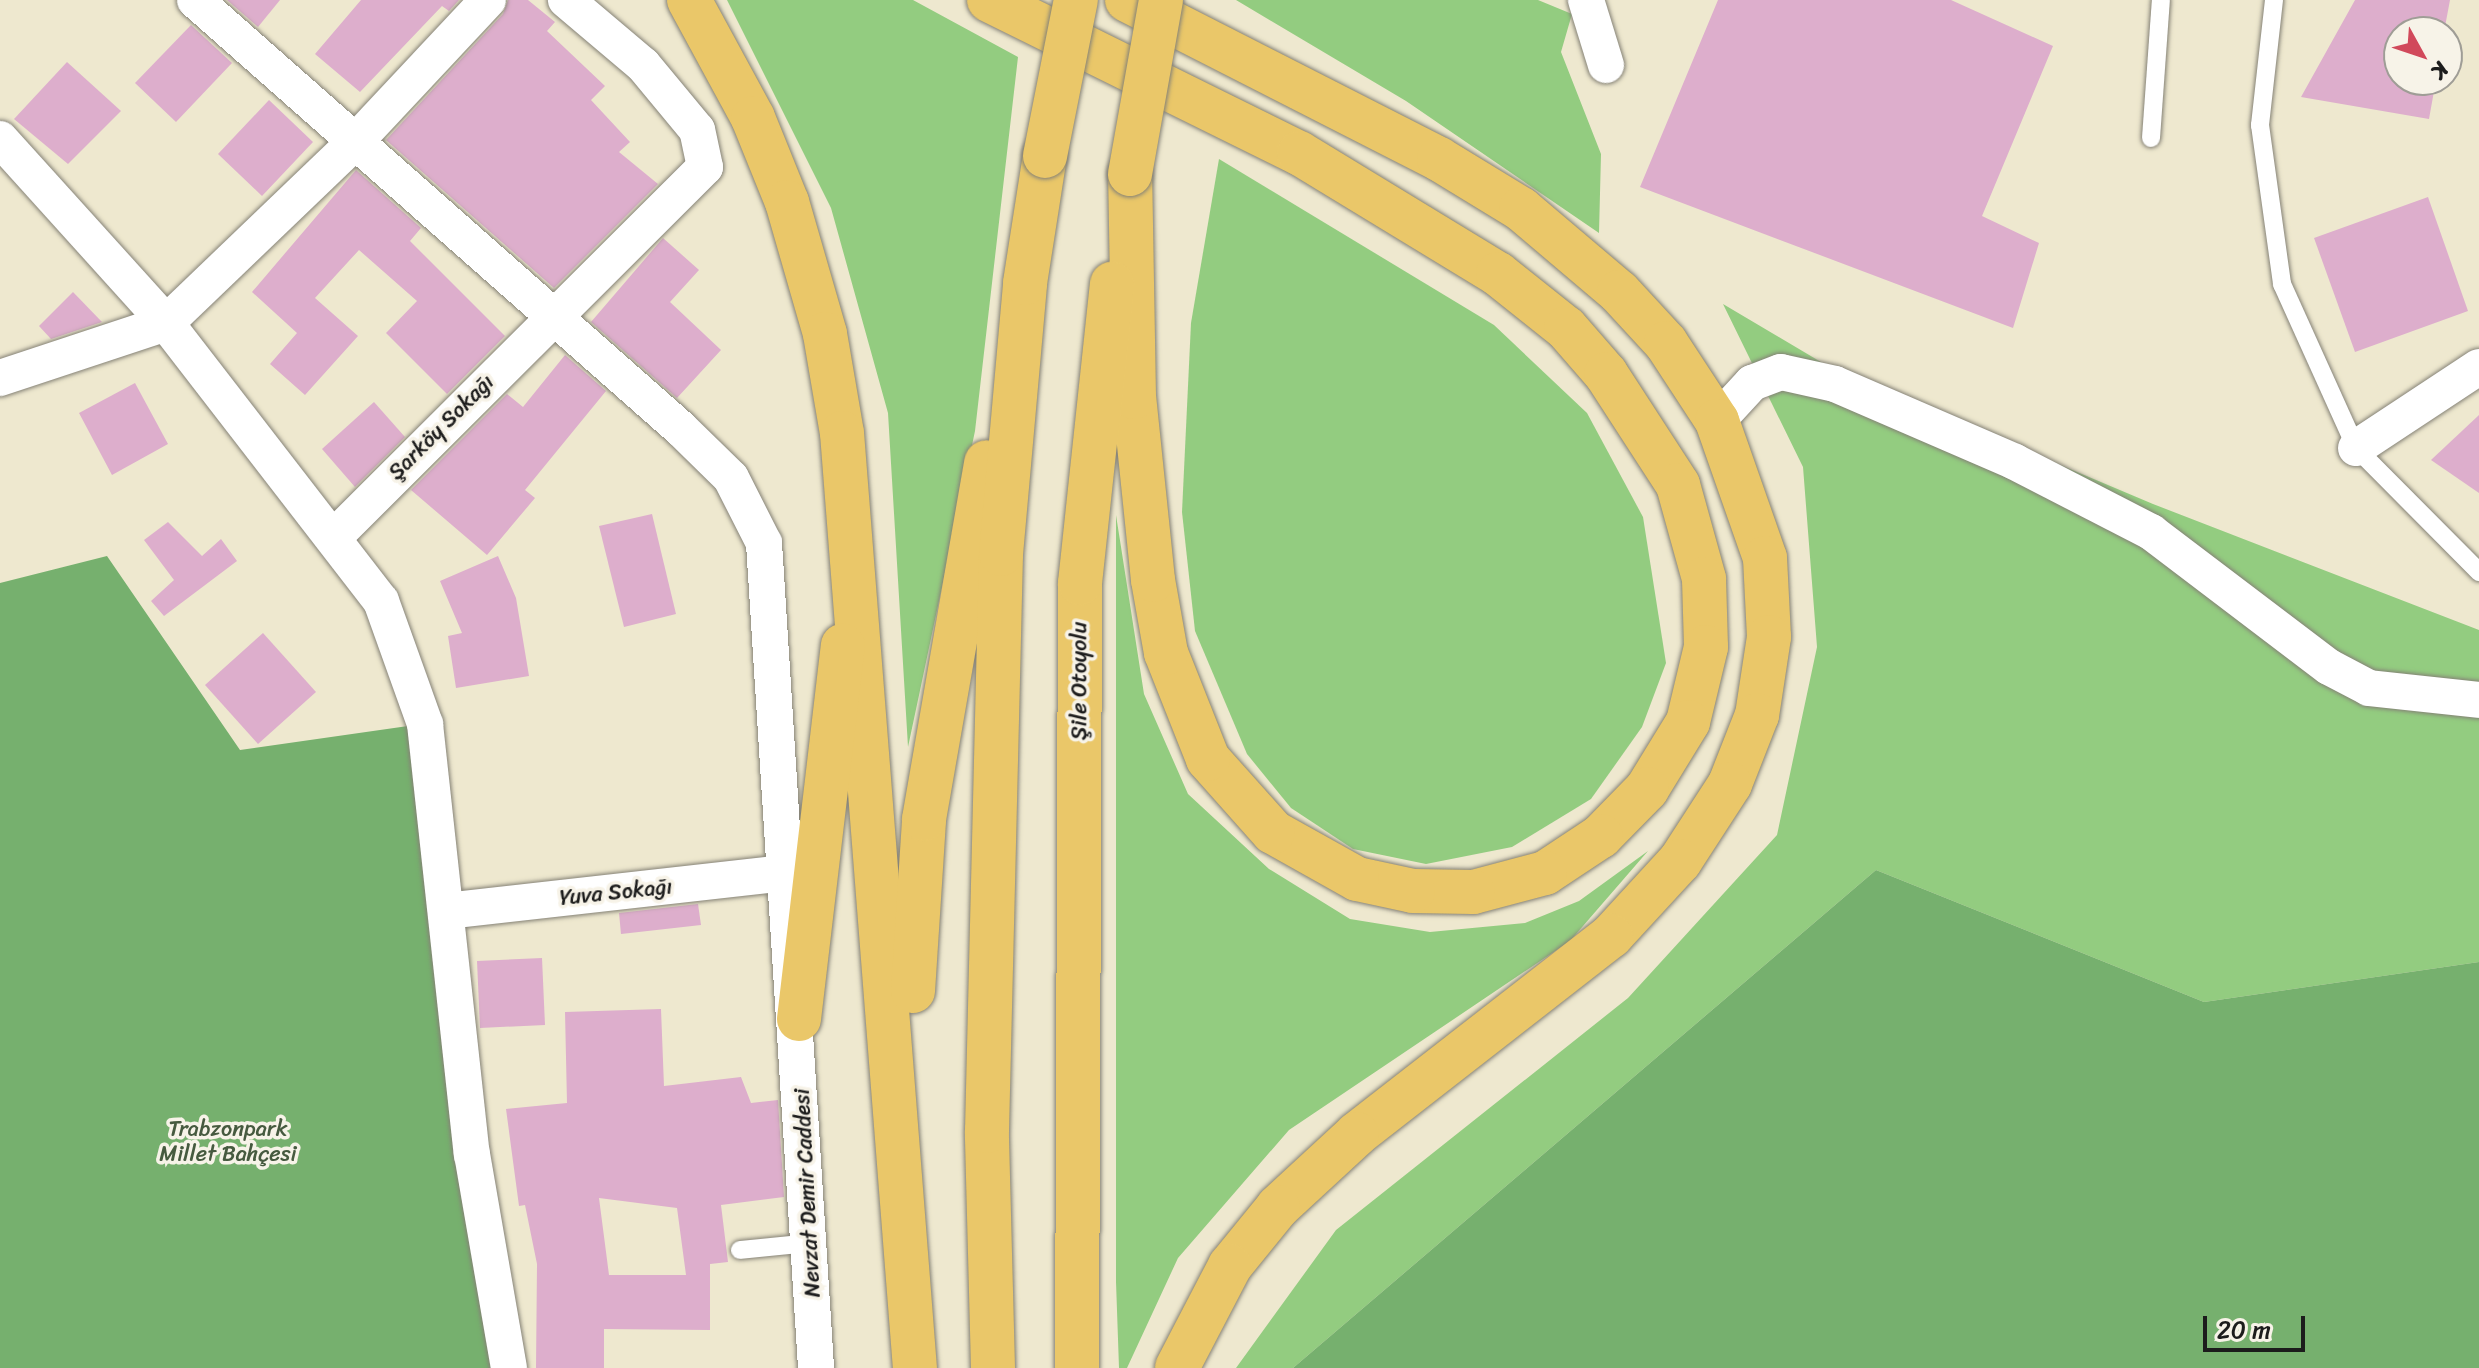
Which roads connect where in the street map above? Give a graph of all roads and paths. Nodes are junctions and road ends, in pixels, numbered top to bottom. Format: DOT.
graph roads {
  1 [pos="195,0"];
  2 [pos="488,0"];
  3 [pos="566,0"];
  4 [pos="689,0"];
  5 [pos="989,0"];
  6 [pos="1076,0"];
  7 [pos="1127,0"];
  8 [pos="1161,0"];
  9 [pos="1586,0"];
  10 [pos="2161,0"];
  11 [pos="2274,0"];
  12 [pos="1606,65"];
  13 [pos="2151,138"];
  14 [pos="356,141"];
  15 [pos="6,153"];
  16 [pos="1130,174"];
  17 [pos="1025,283"];
  18 [pos="551,319"];
  19 [pos="166,323"];
  20 [pos="2479,367"];
  21 [pos="0,378"];
  22 [pos="1717,421"];
  23 [pos="2356,448"];
  24 [pos="334,537"];
  25 [pos="854,548"];
  26 [pos="2479,572"];
  27 [pos="2479,700"];
  28 [pos="787,873"];
  29 [pos="446,911"];
  30 [pos="799,1019"];
  31 [pos="901,1180"];
  32 [pos="810,1243"];
  33 [pos="740,1250"];
  34 [pos="509,1368"];
  35 [pos="816,1368"];
  36 [pos="915,1368"];
  37 [pos="993,1368"];
  38 [pos="1077,1368"];
  39 [pos="1177,1368"];
  1 -- 14 [label="street, Nevzat Demir Caddesi"];
  2 -- 14 [label="street"];
  3 -- 18 [label="street, Şarköy Sokağı"];
  4 -- 25 [label="highway"];
  5 -- 16 [label="highway"];
  6 -- 17 [label="highway, bridge"];
  7 -- 22 [label="highway"];
  8 -- 16 [label="highway, Şile Otoyolu, bridge"];
  9 -- 12 [label="street"];
  10 -- 13 [label="lane"];
  11 -- 23 [label="lane"];
  14 -- 18 [label="street, Nevzat Demir Caddesi"];
  14 -- 19 [label="street"];
  15 -- 19 [label="street"];
  16 -- 38 [label="highway, Şile Otoyolu"];
  17 -- 31 [label="highway"];
  17 -- 37 [label="highway"];
  18 -- 24 [label="street, Şarköy Sokağı"];
  18 -- 28 [label="street, Nevzat Demir Caddesi"];
  19 -- 21 [label="street"];
  19 -- 24 [label="street"];
  20 -- 23 [label="street"];
  22 -- 27 [label="street"];
  22 -- 39 [label="highway"];
  23 -- 26 [label="lane"];
  24 -- 29 [label="street"];
  25 -- 30 [label="highway"];
  25 -- 31 [label="highway"];
  28 -- 29 [label="street, Yuva Sokağı"];
  28 -- 30 [label="street, Nevzat Demir Caddesi"];
  29 -- 34 [label="street"];
  30 -- 32 [label="street, Nevzat Demir Caddesi"];
  31 -- 36 [label="highway"];
  32 -- 33 [label="lane"];
  32 -- 35 [label="street, Nevzat Demir Caddesi"];
}
